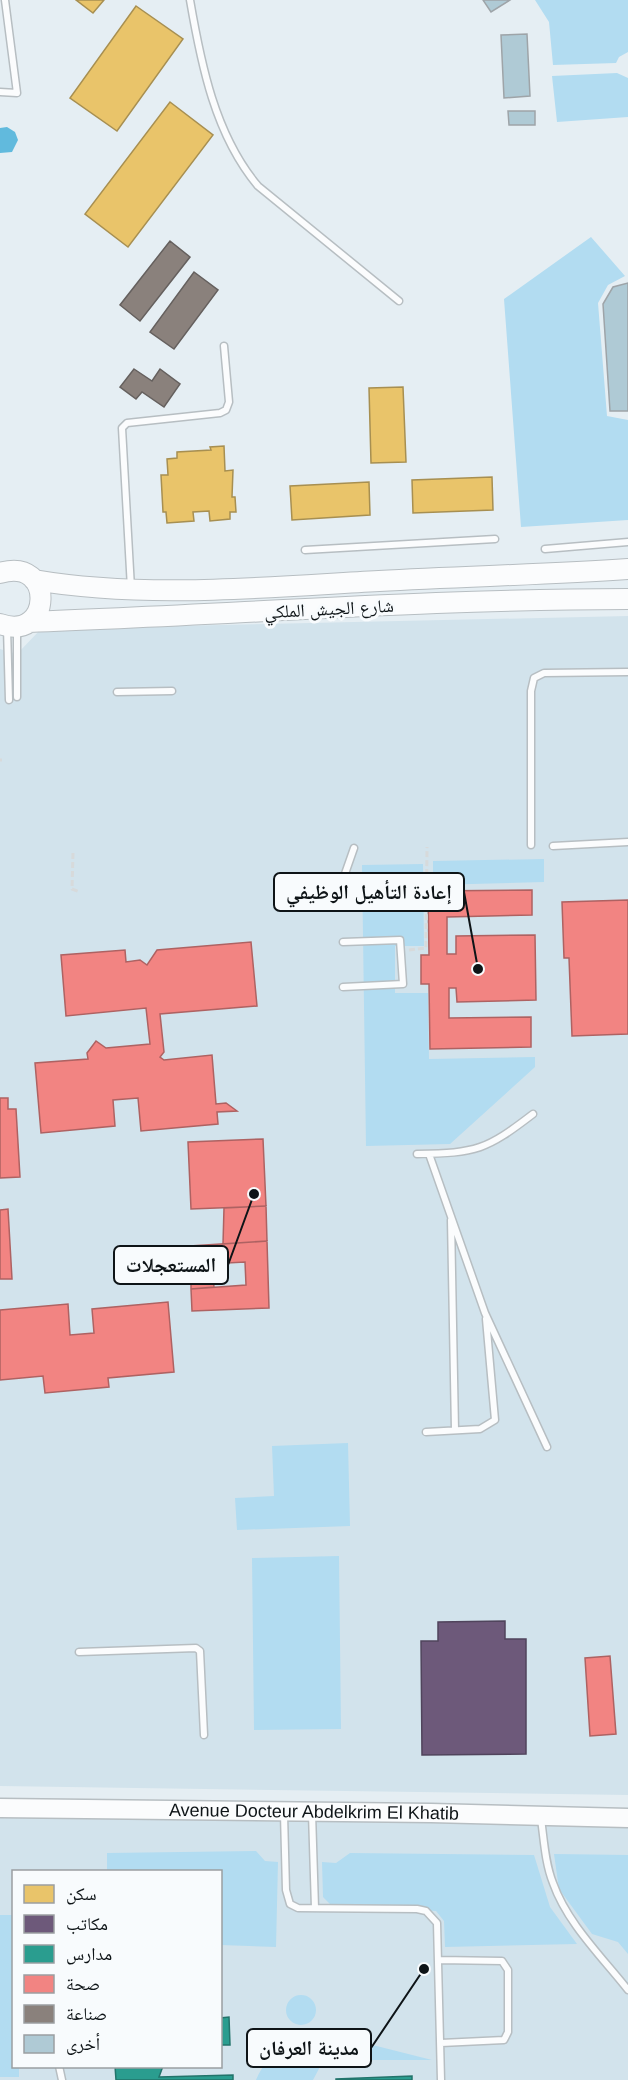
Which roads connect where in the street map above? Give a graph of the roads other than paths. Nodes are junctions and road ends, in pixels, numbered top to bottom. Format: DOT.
graph roads {
  1 [pos="5,0"];
  2 [pos="190,0"];
  3 [pos="0,93"];
  4 [pos="399,301"];
  5 [pos="224,346"];
  6 [pos="495,539"];
  7 [pos="628,542"];
  8 [pos="545,549"];
  9 [pos="305,550"];
  10 [pos="628,569"];
  11 [pos="0,573"];
  12 [pos="34,580"];
  13 [pos="130,588"];
  14 [pos="628,600"];
  15 [pos="13,625"];
  16 [pos="628,672"];
  17 [pos="172,691"];
  18 [pos="117,692"];
  19 [pos="17,697"];
  20 [pos="9,700"];
  21 [pos="628,843"];
  22 [pos="531,846"];
  23 [pos="552,846"];
  24 [pos="354,848"];
  25 [pos="340,888"];
  26 [pos="343,942"];
  27 [pos="343,987"];
  28 [pos="533,1114"];
  29 [pos="417,1154"];
  30 [pos="429,1154"];
  31 [pos="451,1214"];
  32 [pos="485,1313"];
  33 [pos="454,1430"];
  34 [pos="426,1432"];
  35 [pos="548,1447"];
  36 [pos="79,1652"];
  37 [pos="204,1735"];
  38 [pos="0,1808"];
  39 [pos="284,1811"];
  40 [pos="312,1812"];
  41 [pos="540,1815"];
  42 [pos="628,1818"];
  43 [pos="315,1908"];
  44 [pos="439,1960"];
  45 [pos="628,1990"];
  46 [pos="441,2043"];
  47 [pos="441,2080"];
  1 -- 3 [label="lane"];
  2 -- 4 [label="lane"];
  5 -- 13 [label="lane"];
  6 -- 9 [label="lane"];
  7 -- 8 [label="lane"];
  10 -- 13 [label="main road, شارع الجيش الملكي"];
  11 -- 12 [label="main road, شارع الجيش الملكي"];
  12 -- 13 [label="main road, شارع الجيش الملكي"];
  12 -- 15 [label="main road"];
  14 -- 15 [label="main road, شارع الجيش الملكي"];
  15 -- 19 [label="lane"];
  15 -- 20 [label="lane"];
  16 -- 22 [label="lane"];
  17 -- 18 [label="lane"];
  21 -- 23 [label="lane"];
  24 -- 25 [label="lane"];
  26 -- 27 [label="lane"];
  28 -- 30 [label="lane"];
  29 -- 30 [label="lane"];
  30 -- 31 [label="lane"];
  31 -- 32 [label="lane"];
  31 -- 33 [label="lane"];
  32 -- 33 [label="lane"];
  32 -- 35 [label="lane"];
  33 -- 34 [label="lane"];
  36 -- 37 [label="lane"];
  38 -- 39 [label="street, Avenue Docteur Abdelkrim El Khatib"];
  39 -- 40 [label="street, Avenue Docteur Abdelkrim El Khatib"];
  39 -- 43 [label="lane"];
  40 -- 41 [label="street, Avenue Docteur Abdelkrim El Khatib"];
  40 -- 43 [label="lane"];
  41 -- 42 [label="street, Avenue Docteur Abdelkrim El Khatib"];
  41 -- 45 [label="lane"];
  43 -- 44 [label="lane"];
  44 -- 46 [label="lane"];
  44 -- 46 [label="lane"];
  46 -- 47 [label="lane"];
}
